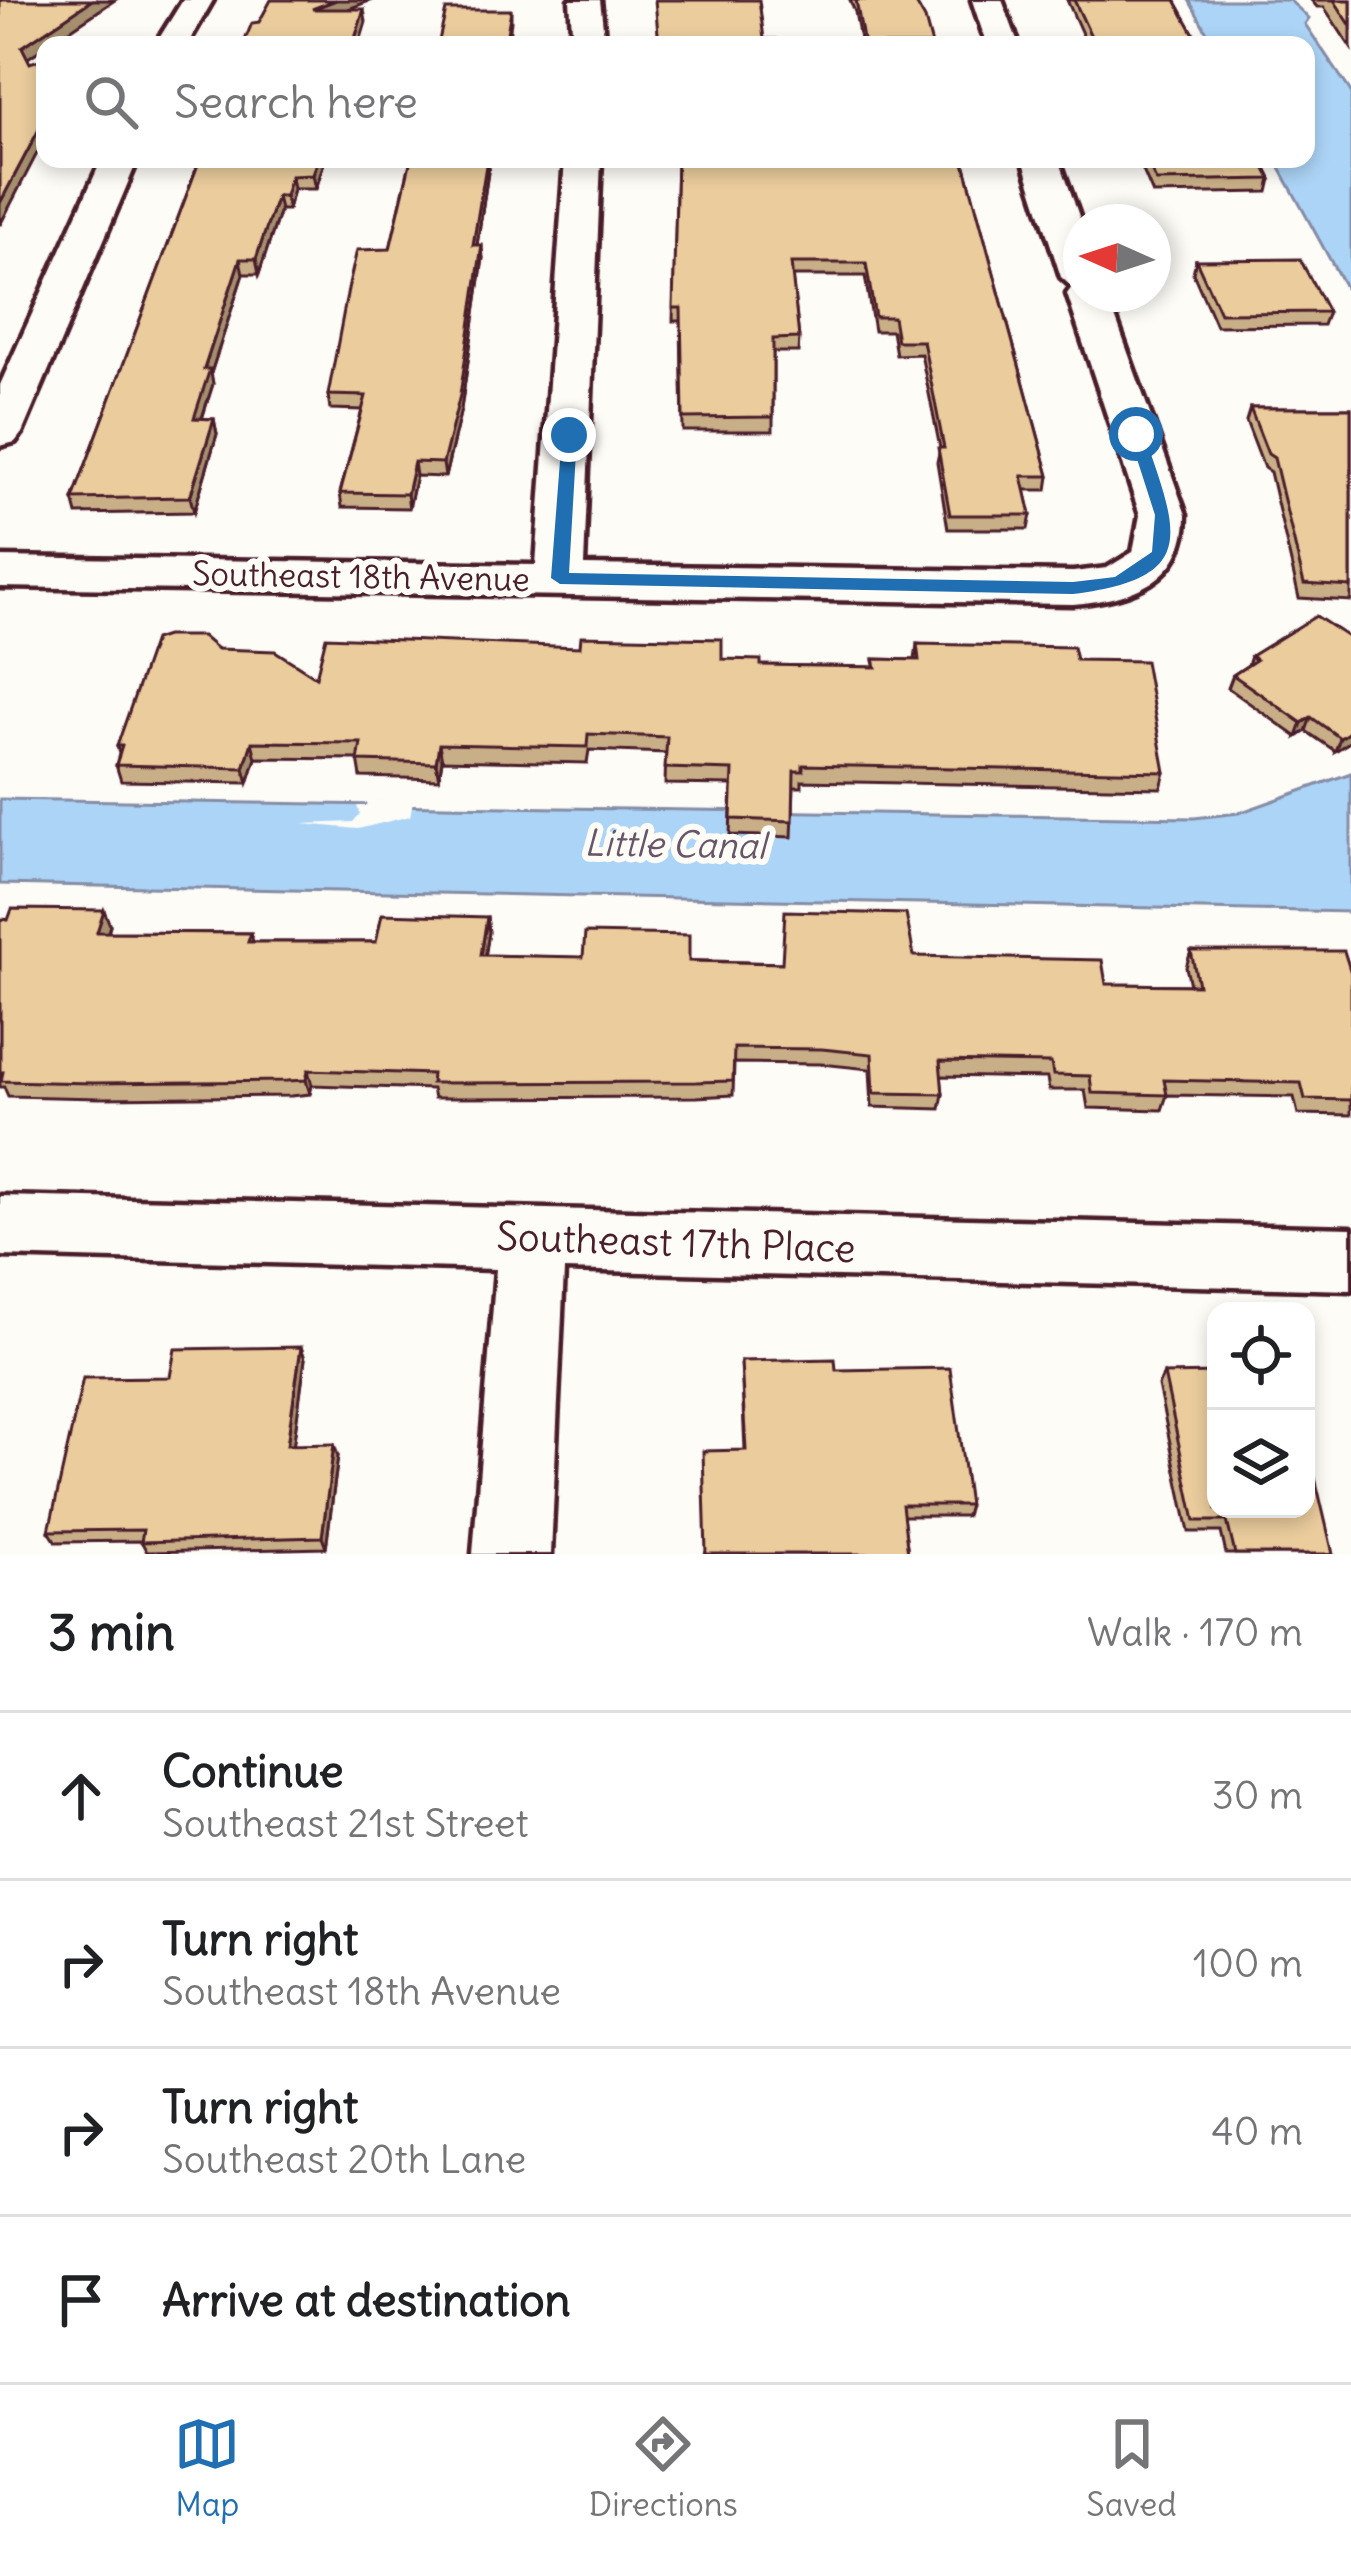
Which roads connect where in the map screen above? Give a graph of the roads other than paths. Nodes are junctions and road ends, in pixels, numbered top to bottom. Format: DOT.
graph roads {
  1 [pos="198,0"];
  2 [pos="585,0"];
  3 [pos="987,0"];
  4 [pos="176,36"];
  5 [pos="588,36"];
  6 [pos="1001,36"];
  7 [pos="116,168"];
  8 [pos="583,168"];
  9 [pos="1044,168"];
  10 [pos="1063,224"];
  11 [pos="1093,312"];
  12 [pos="0,433"];
  13 [pos="0,572"];
  14 [pos="560,578"];
  15 [pos="0,1226"];
  16 [pos="532,1238"];
  17 [pos="1351,1259"];
  18 [pos="512,1554"];
  1 -- 4 [label="street"];
  2 -- 5 [label="street"];
  3 -- 6 [label="street"];
  7 -- 12 [label="street"];
  8 -- 14 [label="street"];
  9 -- 10 [label="street"];
  11 -- 14 [label="street, Southeast 18th Avenue"];
  13 -- 14 [label="street, Southeast 18th Avenue"];
  15 -- 16 [label="street, Southeast 17th Place"];
  16 -- 17 [label="street, Southeast 17th Place"];
  16 -- 18 [label="street"];
}
